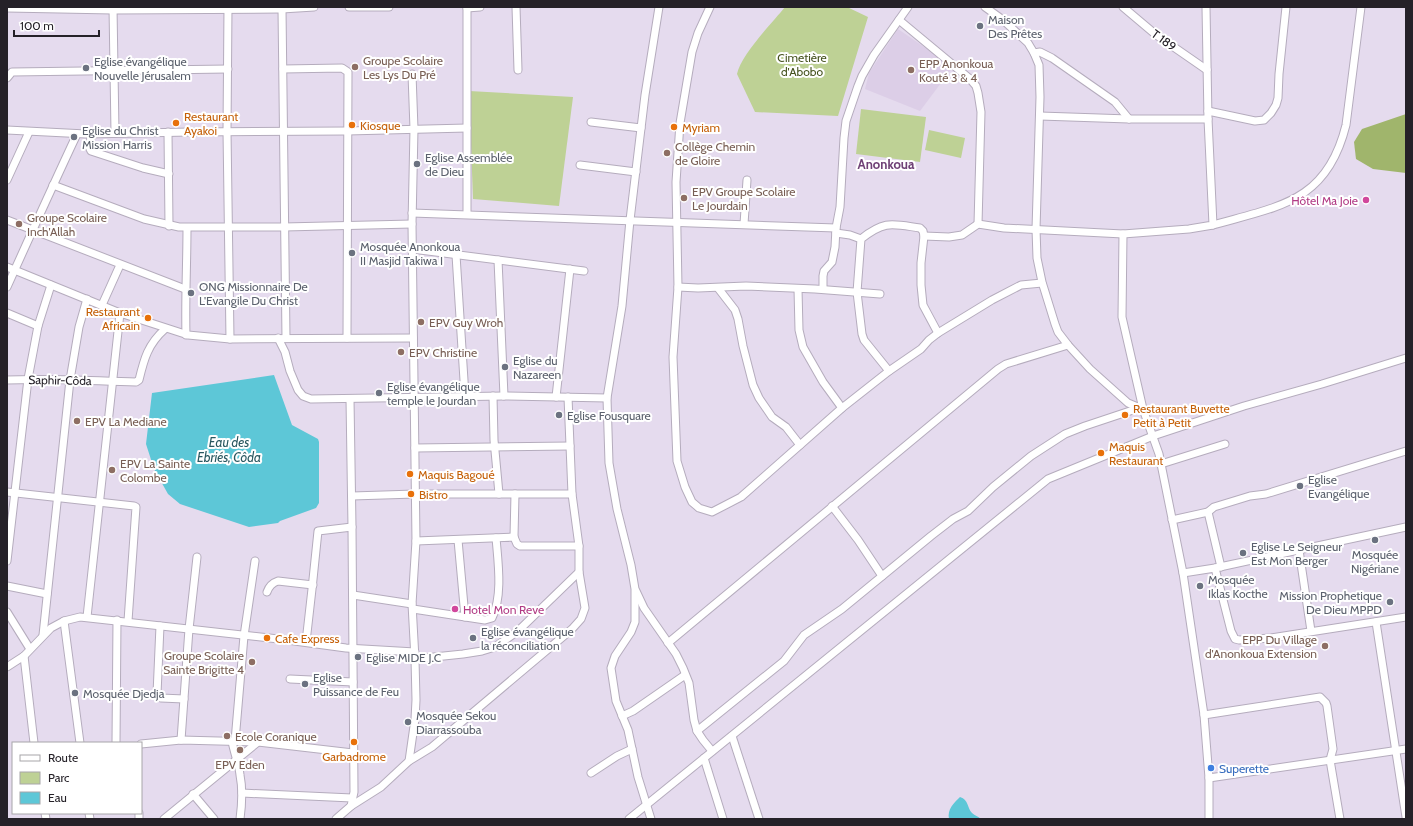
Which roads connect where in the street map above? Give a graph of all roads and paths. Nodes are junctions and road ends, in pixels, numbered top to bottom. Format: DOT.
graph roads {
  1 [pos="314,7"];
  2 [pos="349,7"];
  3 [pos="389,7"];
  4 [pos="467,7"];
  5 [pos="480,7"];
  6 [pos="516,7"];
  7 [pos="659,7"];
  8 [pos="710,7"];
  9 [pos="908,7"];
  10 [pos="985,7"];
  11 [pos="1123,7"];
  12 [pos="1206,7"];
  13 [pos="1286,7"];
  14 [pos="1361,7"];
  15 [pos="8,8"];
  16 [pos="68,8"];
  17 [pos="113,8"];
  18 [pos="164,8"];
  19 [pos="228,8"];
  20 [pos="273,8"];
  21 [pos="282,9"];
  22 [pos="899,20"];
  23 [pos="1034,53"];
  24 [pos="228,69"];
  25 [pos="282,69"];
  26 [pos="518,70"];
  27 [pos="1207,70"];
  28 [pos="114,71"];
  29 [pos="412,74"];
  30 [pos="7,78"];
  31 [pos="1208,111"];
  32 [pos="1040,116"];
  33 [pos="1129,119"];
  34 [pos="1208,119"];
  35 [pos="591,122"];
  36 [pos="467,128"];
  37 [pos="641,128"];
  38 [pos="414,129"];
  39 [pos="7,130"];
  40 [pos="227,131"];
  41 [pos="347,131"];
  42 [pos="29,132"];
  43 [pos="168,132"];
  44 [pos="284,132"];
  45 [pos="115,133"];
  46 [pos="77,134"];
  47 [pos="91,134"];
  48 [pos="580,165"];
  49 [pos="636,172"];
  50 [pos="169,174"];
  51 [pos="7,180"];
  52 [pos="747,180"];
  53 [pos="53,185"];
  54 [pos="412,212"];
  55 [pos="467,214"];
  56 [pos="7,220"];
  57 [pos="630,220"];
  58 [pos="677,222"];
  59 [pos="412,224"];
  60 [pos="744,224"];
  61 [pos="978,224"];
  62 [pos="1213,225"];
  63 [pos="169,226"];
  64 [pos="347,226"];
  65 [pos="229,227"];
  66 [pos="284,227"];
  67 [pos="187,228"];
  68 [pos="1036,229"];
  69 [pos="34,230"];
  70 [pos="836,230"];
  71 [pos="1123,234"];
  72 [pos="924,236"];
  73 [pos="861,239"];
  74 [pos="412,249"];
  75 [pos="456,254"];
  76 [pos="498,260"];
  77 [pos="120,265"];
  78 [pos="7,267"];
  79 [pos="570,269"];
  80 [pos="15,270"];
  81 [pos="584,270"];
  82 [pos="1042,283"];
  83 [pos="52,285"];
  84 [pos="678,286"];
  85 [pos="7,287"];
  86 [pos="718,288"];
  87 [pos="185,289"];
  88 [pos="798,289"];
  89 [pos="823,290"];
  90 [pos="857,292"];
  91 [pos="880,294"];
  92 [pos="87,299"];
  93 [pos="102,305"];
  94 [pos="7,313"];
  95 [pos="120,313"];
  96 [pos="38,326"];
  97 [pos="165,329"];
  98 [pos="938,333"];
  99 [pos="186,335"];
  100 [pos="282,338"];
  101 [pos="347,338"];
  102 [pos="413,338"];
  103 [pos="230,339"];
  104 [pos="1068,345"];
  105 [pos="1406,358"];
  106 [pos="889,371"];
  107 [pos="28,379"];
  108 [pos="7,380"];
  109 [pos="70,380"];
  110 [pos="113,382"];
  111 [pos="465,396"];
  112 [pos="493,396"];
  113 [pos="504,396"];
  114 [pos="414,397"];
  115 [pos="556,397"];
  116 [pos="568,397"];
  117 [pos="607,398"];
  118 [pos="350,399"];
  119 [pos="842,408"];
  120 [pos="1141,408"];
  121 [pos="1153,436"];
  122 [pos="1225,444"];
  123 [pos="800,445"];
  124 [pos="570,446"];
  125 [pos="496,447"];
  126 [pos="415,448"];
  127 [pos="1406,451"];
  128 [pos="1161,464"];
  129 [pos="7,492"];
  130 [pos="15,494"];
  131 [pos="415,494"];
  132 [pos="498,494"];
  133 [pos="515,494"];
  134 [pos="572,494"];
  135 [pos="352,496"];
  136 [pos="58,497"];
  137 [pos="99,501"];
  138 [pos="832,506"];
  139 [pos="1208,512"];
  140 [pos="1172,520"];
  141 [pos="352,527"];
  142 [pos="1406,527"];
  143 [pos="514,537"];
  144 [pos="496,538"];
  145 [pos="458,540"];
  146 [pos="416,541"];
  147 [pos="579,546"];
  148 [pos="1299,550"];
  149 [pos="197,557"];
  150 [pos="7,561"];
  151 [pos="255,561"];
  152 [pos="1218,568"];
  153 [pos="580,572"];
  154 [pos="1183,573"];
  155 [pos="882,576"];
  156 [pos="313,585"];
  157 [pos="7,586"];
  158 [pos="635,589"];
  159 [pos="267,592"];
  160 [pos="47,594"];
  161 [pos="354,595"];
  162 [pos="413,607"];
  163 [pos="7,612"];
  164 [pos="87,617"];
  165 [pos="465,617"];
  166 [pos="1406,617"];
  167 [pos="117,620"];
  168 [pos="64,621"];
  169 [pos="128,622"];
  170 [pos="1376,622"];
  171 [pos="160,626"];
  172 [pos="188,629"];
  173 [pos="1311,631"];
  174 [pos="43,635"];
  175 [pos="244,636"];
  176 [pos="306,642"];
  177 [pos="668,643"];
  178 [pos="30,649"];
  179 [pos="352,649"];
  180 [pos="24,656"];
  181 [pos="415,656"];
  182 [pos="7,667"];
  183 [pos="685,675"];
  184 [pos="290,679"];
  185 [pos="353,682"];
  186 [pos="184,699"];
  187 [pos="1204,715"];
  188 [pos="622,716"];
  189 [pos="697,731"];
  190 [pos="732,736"];
  191 [pos="181,740"];
  192 [pos="34,742"];
  193 [pos="80,742"];
  194 [pos="116,742"];
  195 [pos="233,742"];
  196 [pos="258,742"];
  197 [pos="142,744"];
  198 [pos="632,749"];
  199 [pos="1406,749"];
  200 [pos="1395,750"];
  201 [pos="712,751"];
  202 [pos="354,753"];
  203 [pos="704,758"];
  204 [pos="1330,760"];
  205 [pos="236,761"];
  206 [pos="409,761"];
  207 [pos="591,773"];
  208 [pos="1209,778"];
  209 [pos="242,793"];
  210 [pos="193,794"];
  211 [pos="352,798"];
  212 [pos="647,805"];
  213 [pos="351,806"];
  214 [pos="1406,815"];
  215 [pos="164,819"];
  216 [pos="214,819"];
  217 [pos="240,819"];
  218 [pos="336,819"];
  219 [pos="629,819"];
  220 [pos="651,819"];
  221 [pos="723,819"];
  222 [pos="759,819"];
  223 [pos="1209,819"];
  224 [pos="1340,819"];
  1 -- 21 [label="street"];
  2 -- 3 [label="street"];
  4 -- 5 [label="street"];
  4 -- 36 [label="street"];
  6 -- 26 [label="street"];
  7 -- 37 [label="street"];
  8 -- 58 [label="street"];
  9 -- 22 [label="street"];
  10 -- 23 [label="street"];
  11 -- 27 [label="street, T 189"];
  12 -- 27 [label="street"];
  13 -- 31 [label="street"];
  14 -- 62 [label="street"];
  15 -- 16 [label="street"];
  16 -- 17 [label="street"];
  17 -- 18 [label="street"];
  17 -- 28 [label="street"];
  18 -- 19 [label="street"];
  19 -- 20 [label="street"];
  19 -- 24 [label="street"];
  20 -- 21 [label="street"];
  21 -- 25 [label="street"];
  22 -- 61 [label="street"];
  22 -- 70 [label="street"];
  23 -- 32 [label="street"];
  23 -- 33 [label="street"];
  24 -- 28 [label="street"];
  24 -- 40 [label="street"];
  25 -- 41 [label="street"];
  25 -- 44 [label="street"];
  27 -- 31 [label="street"];
  28 -- 30 [label="street"];
  28 -- 45 [label="street"];
  29 -- 38 [label="street"];
  31 -- 34 [label="street"];
  32 -- 33 [label="street"];
  32 -- 68 [label="street"];
  33 -- 34 [label="street"];
  34 -- 62 [label="street"];
  35 -- 37 [label="street"];
  36 -- 38 [label="street"];
  36 -- 55 [label="street"];
  37 -- 49 [label="street"];
  38 -- 41 [label="street"];
  38 -- 54 [label="street"];
  39 -- 42 [label="street"];
  40 -- 43 [label="street"];
  40 -- 44 [label="street"];
  40 -- 65 [label="street"];
  41 -- 44 [label="street"];
  41 -- 64 [label="street"];
  42 -- 46 [label="street"];
  42 -- 51 [label="street"];
  43 -- 45 [label="street"];
  43 -- 50 [label="street"];
  44 -- 66 [label="street"];
  45 -- 47 [label="street"];
  46 -- 47 [label="street"];
  46 -- 53 [label="street"];
  47 -- 50 [label="street"];
  48 -- 49 [label="street"];
  49 -- 57 [label="street"];
  50 -- 63 [label="street"];
  52 -- 60 [label="street"];
  53 -- 63 [label="street"];
  53 -- 69 [label="street"];
  54 -- 55 [label="street"];
  54 -- 59 [label="street"];
  55 -- 57 [label="street"];
  56 -- 69 [label="street"];
  57 -- 58 [label="street"];
  57 -- 117 [label="street"];
  58 -- 60 [label="street"];
  58 -- 84 [label="street"];
  59 -- 64 [label="street"];
  59 -- 74 [label="street"];
  60 -- 70 [label="street"];
  61 -- 68 [label="street"];
  61 -- 72 [label="street"];
  62 -- 71 [label="street"];
  63 -- 67 [label="street"];
  64 -- 66 [label="street"];
  64 -- 101 [label="street"];
  65 -- 66 [label="street"];
  65 -- 67 [label="street"];
  65 -- 103 [label="street"];
  66 -- 100 [label="street"];
  67 -- 87 [label="street"];
  68 -- 71 [label="street"];
  68 -- 82 [label="street"];
  69 -- 77 [label="street"];
  69 -- 80 [label="street"];
  70 -- 73 [label="street"];
  70 -- 89 [label="street"];
  71 -- 120 [label="street"];
  72 -- 73 [label="street"];
  72 -- 98 [label="street"];
  73 -- 90 [label="street"];
  74 -- 75 [label="street"];
  74 -- 102 [label="street"];
  75 -- 76 [label="street"];
  75 -- 111 [label="street"];
  76 -- 79 [label="street"];
  76 -- 113 [label="street"];
  77 -- 87 [label="street"];
  77 -- 93 [label="street"];
  78 -- 80 [label="street"];
  79 -- 81 [label="street"];
  79 -- 115 [label="street"];
  80 -- 83 [label="street"];
  80 -- 85 [label="street"];
  82 -- 98 [label="street"];
  82 -- 104 [label="street"];
  83 -- 92 [label="street"];
  83 -- 96 [label="street"];
  84 -- 86 [label="street"];
  84 -- 123 [label="street"];
  86 -- 88 [label="street"];
  86 -- 123 [label="street"];
  87 -- 99 [label="street"];
  88 -- 89 [label="street"];
  88 -- 119 [label="street"];
  89 -- 90 [label="street"];
  90 -- 91 [label="street"];
  90 -- 106 [label="street"];
  92 -- 93 [label="street"];
  92 -- 109 [label="street"];
  93 -- 95 [label="street"];
  94 -- 96 [label="street"];
  95 -- 97 [label="street"];
  95 -- 110 [label="street"];
  96 -- 107 [label="street"];
  97 -- 99 [label="street"];
  97 -- 110 [label="street, Saphir-Côda"];
  98 -- 106 [label="street"];
  99 -- 103 [label="street"];
  100 -- 101 [label="street"];
  100 -- 103 [label="street"];
  100 -- 118 [label="street"];
  101 -- 102 [label="street"];
  102 -- 114 [label="street"];
  104 -- 120 [label="street"];
  104 -- 138 [label="street"];
  105 -- 121 [label="street"];
  106 -- 119 [label="street"];
  107 -- 108 [label="street, Saphir-Côda"];
  107 -- 109 [label="street, Saphir-Côda"];
  107 -- 130 [label="street"];
  109 -- 110 [label="street, Saphir-Côda"];
  109 -- 136 [label="street"];
  110 -- 137 [label="street"];
  111 -- 112 [label="street"];
  111 -- 114 [label="street"];
  112 -- 113 [label="street"];
  112 -- 125 [label="street"];
  113 -- 115 [label="street"];
  114 -- 118 [label="street"];
  114 -- 126 [label="street"];
  115 -- 116 [label="street"];
  116 -- 117 [label="street"];
  116 -- 124 [label="street"];
  117 -- 158 [label="street"];
  118 -- 135 [label="street"];
  119 -- 123 [label="street"];
  120 -- 121 [label="street"];
  120 -- 155 [label="street"];
  121 -- 128 [label="street"];
  121 -- 190 [label="street"];
  122 -- 128 [label="street"];
  124 -- 125 [label="street"];
  124 -- 134 [label="street"];
  125 -- 126 [label="street"];
  125 -- 132 [label="street"];
  126 -- 131 [label="street"];
  127 -- 139 [label="street"];
  128 -- 140 [label="street"];
  129 -- 130 [label="street"];
  130 -- 136 [label="street"];
  130 -- 150 [label="street"];
  131 -- 132 [label="street"];
  131 -- 135 [label="street"];
  131 -- 146 [label="street"];
  132 -- 133 [label="street"];
  133 -- 134 [label="street"];
  133 -- 143 [label="street"];
  134 -- 147 [label="street"];
  135 -- 141 [label="street"];
  136 -- 137 [label="street"];
  136 -- 160 [label="street"];
  137 -- 164 [label="street"];
  137 -- 169 [label="street"];
  138 -- 155 [label="street"];
  138 -- 177 [label="street"];
  139 -- 140 [label="street"];
  139 -- 152 [label="street"];
  140 -- 154 [label="street"];
  141 -- 156 [label="street"];
  141 -- 161 [label="street"];
  142 -- 148 [label="street"];
  143 -- 144 [label="street"];
  143 -- 147 [label="street"];
  144 -- 145 [label="street"];
  144 -- 165 [label="street"];
  145 -- 146 [label="street"];
  145 -- 165 [label="street"];
  146 -- 162 [label="street"];
  147 -- 153 [label="street"];
  148 -- 152 [label="street"];
  148 -- 173 [label="street"];
  149 -- 172 [label="street"];
  151 -- 175 [label="street"];
  152 -- 154 [label="street"];
  152 -- 173 [label="street"];
  153 -- 181 [label="street"];
  153 -- 206 [label="street"];
  154 -- 187 [label="street"];
  155 -- 189 [label="street"];
  156 -- 159 [label="street"];
  156 -- 176 [label="street"];
  157 -- 160 [label="street"];
  158 -- 177 [label="street"];
  158 -- 188 [label="street"];
  160 -- 174 [label="street"];
  161 -- 162 [label="street"];
  161 -- 179 [label="street"];
  162 -- 165 [label="street"];
  162 -- 181 [label="street"];
  163 -- 178 [label="street"];
  164 -- 167 [label="street"];
  164 -- 168 [label="street"];
  166 -- 170 [label="street"];
  167 -- 169 [label="street"];
  167 -- 194 [label="street"];
  168 -- 174 [label="street"];
  168 -- 193 [label="street"];
  169 -- 171 [label="street"];
  170 -- 173 [label="street"];
  170 -- 200 [label="street"];
  171 -- 172 [label="street"];
  171 -- 186 [label="street"];
  172 -- 175 [label="street"];
  172 -- 186 [label="street"];
  174 -- 178 [label="street"];
  175 -- 176 [label="street"];
  175 -- 195 [label="street"];
  176 -- 179 [label="street"];
  177 -- 183 [label="street"];
  178 -- 180 [label="street"];
  179 -- 181 [label="street"];
  179 -- 185 [label="street"];
  180 -- 182 [label="street"];
  180 -- 192 [label="street"];
  181 -- 206 [label="street"];
  183 -- 188 [label="street"];
  183 -- 189 [label="street"];
  184 -- 185 [label="street"];
  185 -- 202 [label="street"];
  186 -- 191 [label="street"];
  187 -- 204 [label="street"];
  187 -- 208 [label="street"];
  188 -- 198 [label="street"];
  189 -- 201 [label="street"];
  190 -- 201 [label="street"];
  190 -- 222 [label="street"];
  191 -- 195 [label="street"];
  191 -- 197 [label="street"];
  195 -- 196 [label="street"];
  195 -- 205 [label="street"];
  196 -- 202 [label="street"];
  196 -- 205 [label="street"];
  198 -- 207 [label="street"];
  198 -- 212 [label="street"];
  199 -- 200 [label="street"];
  200 -- 204 [label="street"];
  200 -- 214 [label="street"];
  201 -- 203 [label="street"];
  202 -- 211 [label="street"];
  203 -- 212 [label="street"];
  203 -- 221 [label="street"];
  204 -- 208 [label="street"];
  204 -- 224 [label="street"];
  205 -- 209 [label="street"];
  205 -- 210 [label="street"];
  206 -- 213 [label="street"];
  208 -- 223 [label="street"];
  209 -- 211 [label="street"];
  209 -- 217 [label="street"];
  210 -- 215 [label="street"];
  210 -- 216 [label="street"];
  211 -- 213 [label="street"];
  212 -- 219 [label="street"];
  212 -- 220 [label="street"];
  213 -- 218 [label="street"];
}
